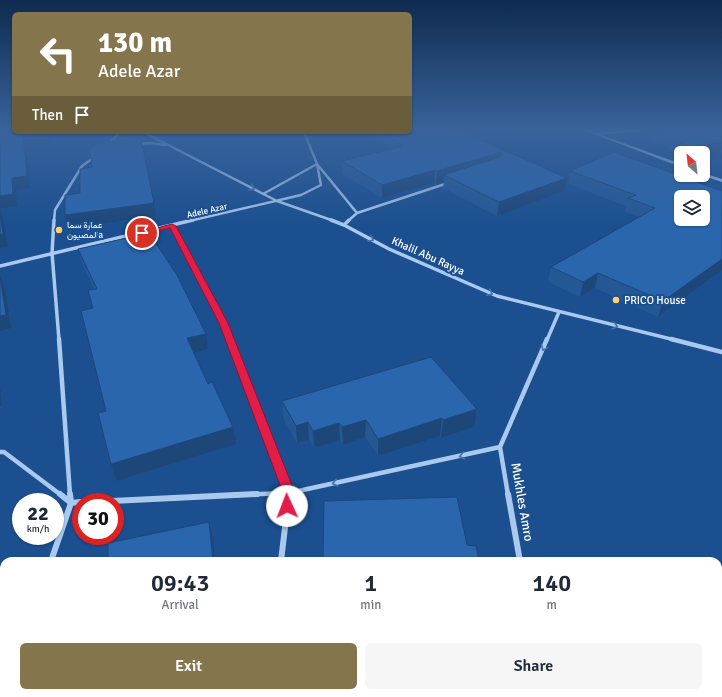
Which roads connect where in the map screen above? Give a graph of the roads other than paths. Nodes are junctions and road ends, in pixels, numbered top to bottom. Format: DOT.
graph roads {
  1 [pos="87,163"];
  2 [pos="202,163"];
  3 [pos="317,164"];
  4 [pos="710,177"];
  5 [pos="722,181"];
  6 [pos="452,182"];
  7 [pos="264,194"];
  8 [pos="277,201"];
  9 [pos="357,213"];
  10 [pos="344,225"];
  11 [pos="172,226"];
  12 [pos="52,253"];
  13 [pos="0,266"];
  14 [pos="559,312"];
  15 [pos="722,352"];
  16 [pos="500,447"];
  17 [pos="0,452"];
  18 [pos="289,493"];
  19 [pos="124,500"];
  20 [pos="71,503"];
  21 [pos="52,557"];
  22 [pos="281,557"];
  23 [pos="519,557"];
  1 -- 12 [label="street"];
  2 -- 7 [label="street, Khalil Abu Rayya, one-way"];
  3 -- 7 [label="street"];
  3 -- 8 [label="street, Adele Azar"];
  3 -- 9 [label="street"];
  4 -- 5 [label="street"];
  6 -- 9 [label="street"];
  7 -- 8 [label="street, Khalil Abu Rayya"];
  8 -- 10 [label="street, Khalil Abu Rayya"];
  8 -- 11 [label="street, Adele Azar"];
  9 -- 10 [label="street"];
  10 -- 14 [label="street, Khalil Abu Rayya, one-way"];
  11 -- 12 [label="street, Adele Azar"];
  11 -- 18 [label="street"];
  12 -- 13 [label="street, Adele Azar"];
  12 -- 20 [label="street"];
  14 -- 15 [label="street, Khalil Abu Rayya, one-way"];
  14 -- 16 [label="street, one-way"];
  16 -- 18 [label="street, one-way"];
  16 -- 23 [label="street, Mukhles Amro"];
  17 -- 20 [label="street"];
  18 -- 19 [label="street"];
  18 -- 22 [label="street"];
  20 -- 21 [label="street"];
}
